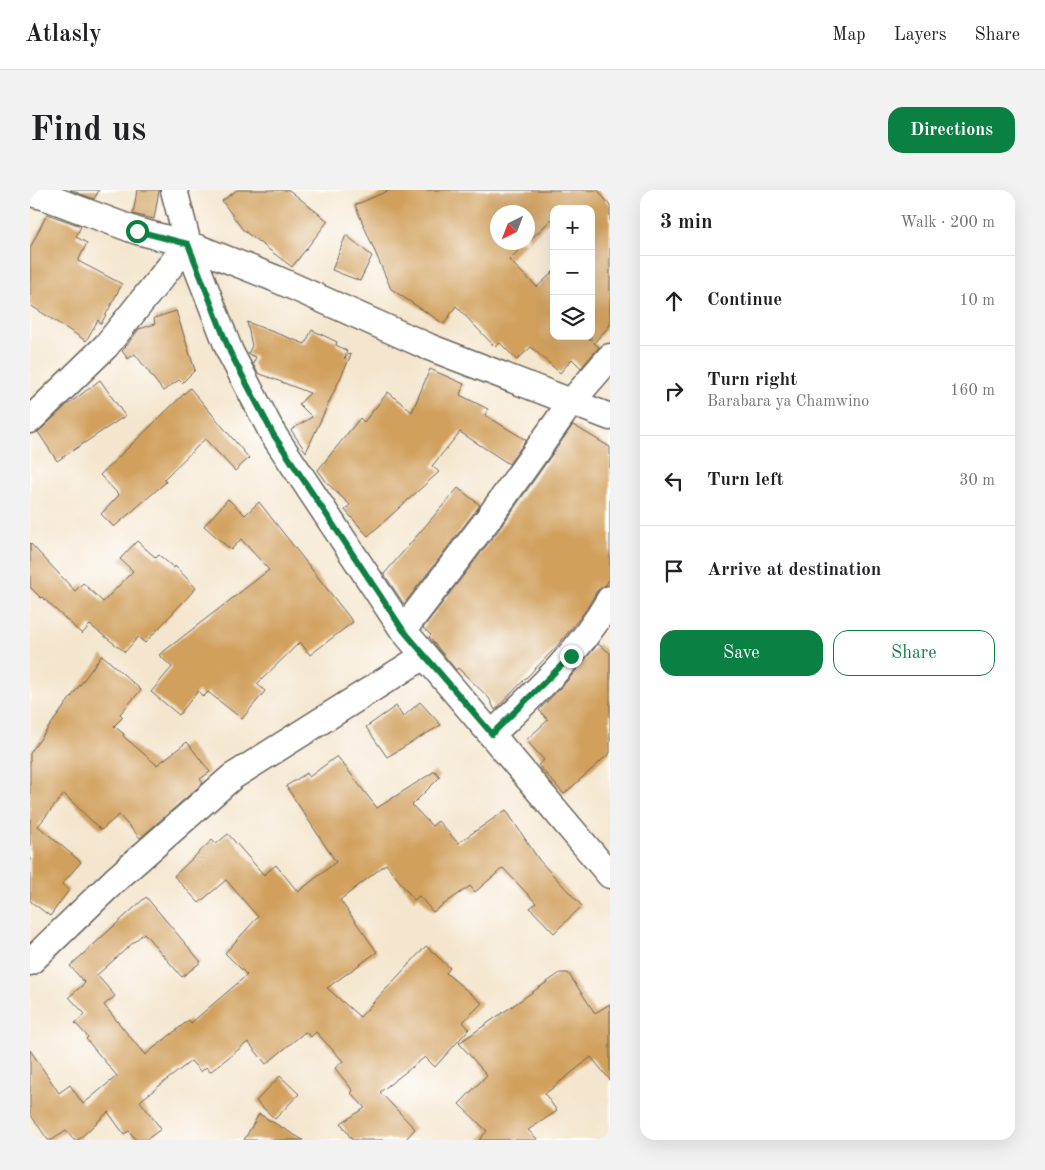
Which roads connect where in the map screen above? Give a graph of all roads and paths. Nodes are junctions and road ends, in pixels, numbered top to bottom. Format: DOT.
graph roads {
  1 [pos="174,190"];
  2 [pos="30,193"];
  3 [pos="188,244"];
  4 [pos="610,357"];
  5 [pos="572,401"];
  6 [pos="610,416"];
  7 [pos="30,420"];
  8 [pos="610,599"];
  9 [pos="403,630"];
  10 [pos="424,656"];
  11 [pos="492,734"];
  12 [pos="610,875"];
  13 [pos="30,962"];
  1 -- 3 [label="street"];
  2 -- 3 [label="street"];
  3 -- 5 [label="street"];
  3 -- 7 [label="street"];
  3 -- 9 [label="street"];
  4 -- 5 [label="street"];
  5 -- 6 [label="street"];
  5 -- 9 [label="street"];
  8 -- 11 [label="street"];
  9 -- 10 [label="street"];
  10 -- 11 [label="street"];
  10 -- 13 [label="street"];
  11 -- 12 [label="street"];
}
